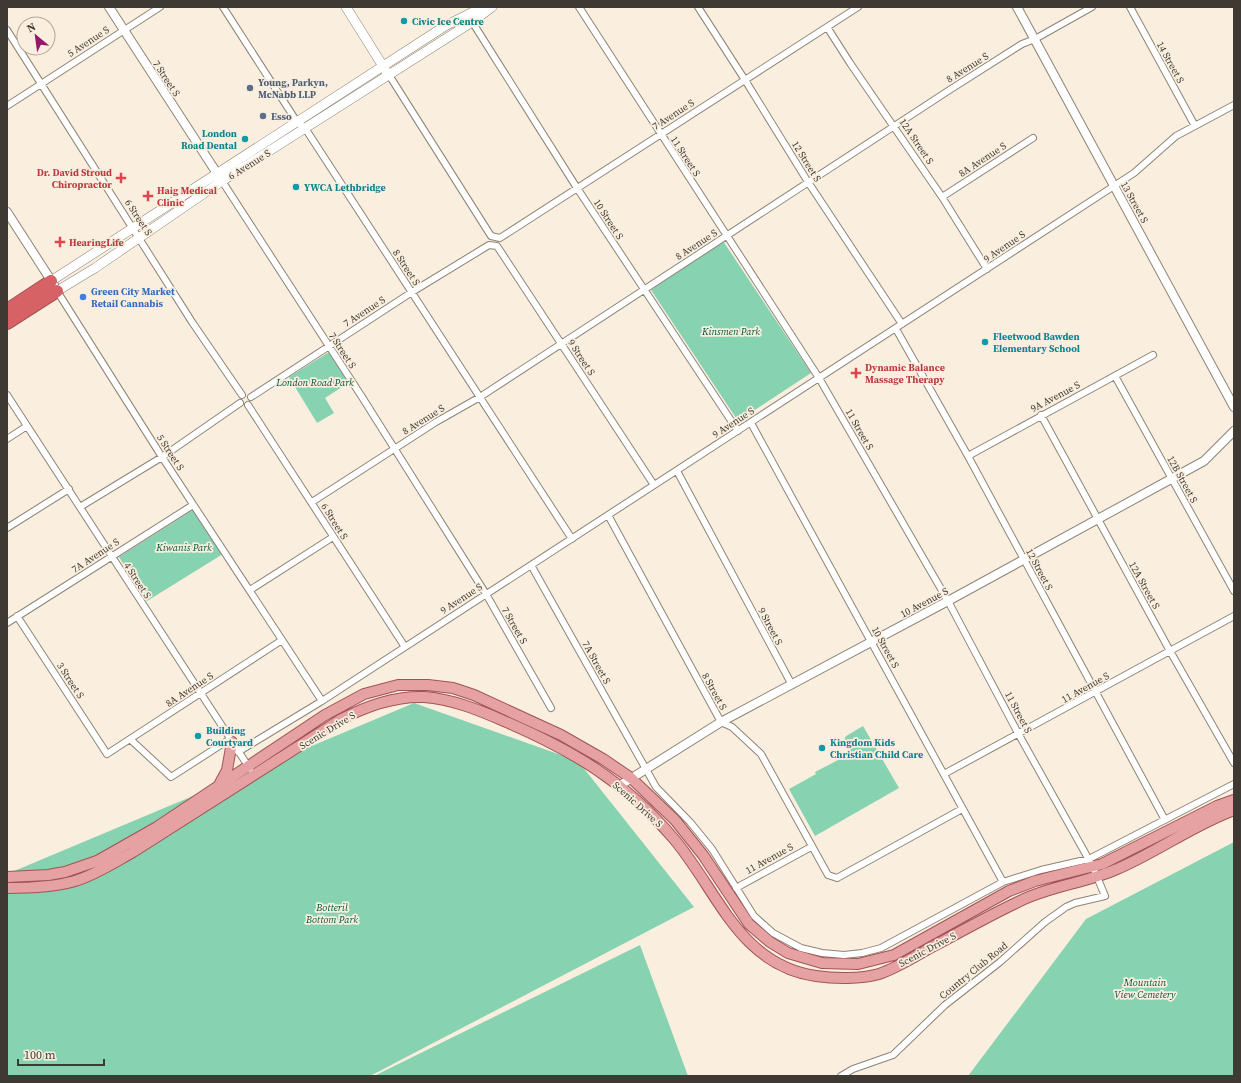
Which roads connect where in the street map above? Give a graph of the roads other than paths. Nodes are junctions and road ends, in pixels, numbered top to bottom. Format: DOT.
graph roads {
  1 [pos="109,7"];
  2 [pos="160,7"];
  3 [pos="223,7"];
  4 [pos="346,7"];
  5 [pos="483,7"];
  6 [pos="492,7"];
  7 [pos="579,7"];
  8 [pos="698,7"];
  9 [pos="858,7"];
  10 [pos="1017,7"];
  11 [pos="1092,7"];
  12 [pos="1130,7"];
  13 [pos="470,19"];
  14 [pos="827,26"];
  15 [pos="7,30"];
  16 [pos="124,30"];
  17 [pos="1035,39"];
  18 [pos="384,66"];
  19 [pos="389,75"];
  20 [pos="745,80"];
  21 [pos="42,83"];
  22 [pos="1234,105"];
  23 [pos="7,106"];
  24 [pos="297,122"];
  25 [pos="894,126"];
  26 [pos="1195,126"];
  27 [pos="305,128"];
  28 [pos="660,134"];
  29 [pos="1033,138"];
  30 [pos="219,177"];
  31 [pos="808,182"];
  32 [pos="1114,185"];
  33 [pos="577,188"];
  34 [pos="942,197"];
  35 [pos="7,212"];
  36 [pos="134,228"];
  37 [pos="139,236"];
  38 [pos="726,236"];
  39 [pos="489,245"];
  40 [pos="987,269"];
  41 [pos="54,286"];
  42 [pos="644,290"];
  43 [pos="412,292"];
  44 [pos="7,310"];
  45 [pos="7,323"];
  46 [pos="902,324"];
  47 [pos="896,329"];
  48 [pos="561,344"];
  49 [pos="329,346"];
  50 [pos="1153,355"];
  51 [pos="1114,376"];
  52 [pos="819,378"];
  53 [pos="1221,380"];
  54 [pos="242,394"];
  55 [pos="7,395"];
  56 [pos="1234,395"];
  57 [pos="251,397"];
  58 [pos="480,397"];
  59 [pos="240,403"];
  60 [pos="248,405"];
  61 [pos="1234,407"];
  62 [pos="1041,415"];
  63 [pos="751,423"];
  64 [pos="28,426"];
  65 [pos="738,431"];
  66 [pos="1234,431"];
  67 [pos="7,439"];
  68 [pos="394,449"];
  69 [pos="968,456"];
  70 [pos="162,457"];
  71 [pos="677,471"];
  72 [pos="1172,479"];
  73 [pos="654,485"];
  74 [pos="69,489"];
  75 [pos="312,502"];
  76 [pos="193,505"];
  77 [pos="80,507"];
  78 [pos="608,515"];
  79 [pos="1097,520"];
  80 [pos="7,528"];
  81 [pos="333,537"];
  82 [pos="572,539"];
  83 [pos="111,556"];
  84 [pos="1024,559"];
  85 [pos="531,565"];
  86 [pos="250,590"];
  87 [pos="1234,591"];
  88 [pos="486,594"];
  89 [pos="948,601"];
  90 [pos="17,616"];
  91 [pos="1234,616"];
  92 [pos="7,623"];
  93 [pos="282,640"];
  94 [pos="871,642"];
  95 [pos="405,647"];
  96 [pos="1170,651"];
  97 [pos="792,685"];
  98 [pos="1096,692"];
  99 [pos="201,694"];
  100 [pos="322,700"];
  101 [pos="551,708"];
  102 [pos="720,722"];
  103 [pos="1019,734"];
  104 [pos="130,740"];
  105 [pos="231,740"];
  106 [pos="238,752"];
  107 [pos="107,754"];
  108 [pos="1234,763"];
  109 [pos="248,765"];
  110 [pos="645,768"];
  111 [pos="944,774"];
  112 [pos="253,776"];
  113 [pos="631,778"];
  114 [pos="1234,784"];
  115 [pos="219,785"];
  116 [pos="619,786"];
  117 [pos="1234,800"];
  118 [pos="962,809"];
  119 [pos="1234,810"];
  120 [pos="1165,820"];
  121 [pos="811,847"];
  122 [pos="1091,863"];
  123 [pos="7,877"];
  124 [pos="1098,878"];
  125 [pos="1003,882"];
  126 [pos="7,888"];
  127 [pos="736,888"];
  128 [pos="841,1076"];
  1 -- 16 [label="street, 7 Street S"];
  2 -- 16 [label="street, 5 Avenue S"];
  3 -- 24 [label="street, 8 Street S"];
  4 -- 18 [label="main road"];
  5 -- 13 [label="main road, 6 Avenue S"];
  6 -- 13 [label="main road, 6 Avenue S"];
  7 -- 28 [label="street, 11 Street S"];
  8 -- 20 [label="street, 12 Street S"];
  9 -- 14 [label="street, 7 Avenue S"];
  10 -- 17 [label="street, 13 Street S"];
  11 -- 17 [label="street, 8 Avenue S"];
  12 -- 26 [label="street, 14 Street S"];
  13 -- 18 [label="main road, 6 Avenue S"];
  13 -- 19 [label="main road, 6 Avenue S"];
  13 -- 33 [label="street, 10 Street S"];
  14 -- 20 [label="street, 7 Avenue S"];
  14 -- 25 [label="street, 12A Street S"];
  15 -- 21 [label="street, 6 Street S"];
  16 -- 21 [label="street, 5 Avenue S"];
  16 -- 30 [label="street, 7 Street S"];
  17 -- 25 [label="street, 8 Avenue S"];
  17 -- 32 [label="street, 13 Street S"];
  18 -- 19 [label="main road"];
  18 -- 24 [label="main road, 6 Avenue S"];
  19 -- 27 [label="main road, 6 Avenue S"];
  19 -- 33 [label="street, 7 Avenue S"];
  20 -- 28 [label="street, 7 Avenue S"];
  20 -- 31 [label="street, 12 Street S"];
  21 -- 23 [label="street, 5 Avenue S"];
  21 -- 36 [label="street, 6 Street S"];
  22 -- 26 [label="street, 9 Avenue S"];
  24 -- 27 [label="street, 8 Street S"];
  24 -- 30 [label="main road, 6 Avenue S"];
  25 -- 31 [label="street, 8 Avenue S"];
  25 -- 34 [label="street, 12A Street S"];
  26 -- 32 [label="street, 9 Avenue S"];
  27 -- 30 [label="main road, 6 Avenue S"];
  27 -- 43 [label="street, 8 Street S"];
  28 -- 33 [label="street, 7 Avenue S"];
  28 -- 38 [label="street, 11 Street S"];
  29 -- 34 [label="street, 8A Avenue S"];
  30 -- 36 [label="main road, 6 Avenue S"];
  30 -- 37 [label="main road, 6 Avenue S"];
  30 -- 49 [label="street, 7 Street S"];
  31 -- 38 [label="street, 8 Avenue S"];
  31 -- 46 [label="street, 12 Street S"];
  32 -- 40 [label="street, 9 Avenue S"];
  32 -- 53 [label="street, 13 Street S"];
  33 -- 42 [label="street, 10 Street S"];
  34 -- 40 [label="street, 12A Street S"];
  35 -- 41 [label="street, 5 Street S"];
  36 -- 37 [label="street, 6 Street S"];
  36 -- 41 [label="main road, 6 Avenue S"];
  37 -- 41 [label="main road, 6 Avenue S"];
  37 -- 54 [label="street, 6 Street S"];
  38 -- 42 [label="street, 8 Avenue S"];
  38 -- 52 [label="street, 11 Street S"];
  39 -- 43 [label="street, 7 Avenue S"];
  39 -- 48 [label="street, 9 Street S"];
  40 -- 46 [label="street, 9 Avenue S"];
  41 -- 44 [label="highway, 6 Avenue S"];
  41 -- 45 [label="highway, 6 Avenue S"];
  41 -- 70 [label="street, 5 Street S"];
  42 -- 48 [label="street, 8 Avenue S"];
  42 -- 65 [label="street, 10 Street S"];
  43 -- 49 [label="street, 7 Avenue S"];
  43 -- 58 [label="street, 8 Street S"];
  46 -- 47 [label="street, 9 Avenue S"];
  47 -- 52 [label="street, 9 Avenue S"];
  47 -- 69 [label="street, 12 Street S"];
  48 -- 58 [label="street, 8 Avenue S"];
  48 -- 73 [label="street, 9 Street S"];
  49 -- 57 [label="street, 7 Avenue S"];
  49 -- 68 [label="street, 7 Street S"];
  50 -- 51 [label="street, 9A Avenue S"];
  51 -- 62 [label="street, 9A Avenue S"];
  51 -- 72 [label="street, 12B Street S"];
  52 -- 63 [label="street, 9 Avenue S"];
  52 -- 89 [label="street, 11 Street S"];
  53 -- 56 [label="street"];
  53 -- 61 [label="street, 13 Street S"];
  54 -- 57 [label="street"];
  54 -- 59 [label="street"];
  55 -- 64 [label="street, 4 Street S"];
  57 -- 60 [label="street"];
  58 -- 68 [label="street, 8 Avenue S"];
  58 -- 82 [label="street, 8 Street S"];
  59 -- 60 [label="street"];
  59 -- 70 [label="street"];
  60 -- 75 [label="street, 6 Street S"];
  62 -- 69 [label="street, 9A Avenue S"];
  62 -- 79 [label="street, 12A Street S"];
  63 -- 65 [label="street, 9 Avenue S"];
  63 -- 94 [label="street, 10 Street S"];
  64 -- 67 [label="street"];
  64 -- 74 [label="street, 4 Street S"];
  65 -- 71 [label="street, 9 Avenue S"];
  66 -- 72 [label="street, 10 Avenue S"];
  68 -- 75 [label="street, 8 Avenue S"];
  68 -- 88 [label="street, 7 Street S"];
  69 -- 84 [label="street, 12 Street S"];
  70 -- 76 [label="street, 5 Street S"];
  70 -- 77 [label="street"];
  71 -- 73 [label="street, 9 Avenue S"];
  71 -- 97 [label="street, 9 Street S"];
  72 -- 79 [label="street, 10 Avenue S"];
  72 -- 87 [label="street, 12B Street S"];
  73 -- 78 [label="street, 9 Avenue S"];
  74 -- 77 [label="street, 4 Street S"];
  74 -- 80 [label="street"];
  75 -- 81 [label="street, 6 Street S"];
  76 -- 83 [label="street, 7A Avenue S"];
  76 -- 86 [label="street, 5 Street S"];
  77 -- 83 [label="street, 4 Street S"];
  78 -- 82 [label="street, 9 Avenue S"];
  78 -- 102 [label="street, 8 Street S"];
  79 -- 84 [label="street, 10 Avenue S"];
  79 -- 96 [label="street, 12A Street S"];
  81 -- 86 [label="street"];
  81 -- 95 [label="street, 6 Street S"];
  82 -- 85 [label="street, 9 Avenue S"];
  83 -- 90 [label="street, 7A Avenue S"];
  83 -- 99 [label="street, 4 Street S"];
  84 -- 89 [label="street, 10 Avenue S"];
  84 -- 98 [label="street, 12 Street S"];
  85 -- 88 [label="street, 9 Avenue S"];
  85 -- 110 [label="street, 7A Street S"];
  86 -- 93 [label="street, 5 Street S"];
  88 -- 95 [label="street, 9 Avenue S"];
  88 -- 101 [label="street, 7 Street S"];
  89 -- 94 [label="street, 10 Avenue S"];
  89 -- 103 [label="street, 11 Street S"];
  90 -- 92 [label="street, 7A Avenue S"];
  90 -- 107 [label="street, 3 Street S"];
  91 -- 96 [label="street, 11 Avenue S"];
  93 -- 99 [label="street, 8A Avenue S"];
  93 -- 100 [label="street, 5 Street S"];
  94 -- 97 [label="street, 10 Avenue S"];
  94 -- 111 [label="street, 10 Street S"];
  95 -- 100 [label="street, 9 Avenue S"];
  96 -- 98 [label="street, 11 Avenue S"];
  96 -- 108 [label="street, 12A Street S"];
  97 -- 102 [label="street, 10 Avenue S"];
  98 -- 103 [label="street, 11 Avenue S"];
  98 -- 120 [label="street, 12 Street S"];
  99 -- 104 [label="street, 8A Avenue S"];
  99 -- 105 [label="street, 4 Street S"];
  100 -- 106 [label="street, 9 Avenue S"];
  102 -- 110 [label="street, 10 Avenue S"];
  102 -- 121 [label="street, 8 Street S"];
  103 -- 111 [label="street, 11 Avenue S"];
  103 -- 122 [label="street, 11 Street S"];
  104 -- 105 [label="street"];
  104 -- 107 [label="street, 8A Avenue S"];
  105 -- 106 [label="street, 4 Street S"];
  105 -- 115 [label="main road"];
  106 -- 109 [label="street, 4 Street S"];
  109 -- 112 [label="street, 4 Street S"];
  109 -- 113 [label="main road, Scenic Drive S"];
  109 -- 115 [label="main road, Scenic Drive S"];
  110 -- 113 [label="street, 10 Avenue S"];
  110 -- 127 [label="street, Scenic Drive S"];
  111 -- 118 [label="street, 10 Street S"];
  112 -- 116 [label="main road, Scenic Drive S"];
  112 -- 126 [label="main road, Scenic Drive S"];
  113 -- 116 [label="street, 10 Avenue S"];
  113 -- 122 [label="main road, Scenic Drive S"];
  114 -- 120 [label="street, Scenic Drive S"];
  115 -- 123 [label="main road, Scenic Drive S"];
  116 -- 124 [label="main road, Scenic Drive S"];
  117 -- 122 [label="main road, Scenic Drive S"];
  118 -- 121 [label="street, 8 Street S"];
  118 -- 125 [label="street, 10 Street S"];
  119 -- 124 [label="main road, Scenic Drive S"];
  120 -- 122 [label="street, Scenic Drive S"];
  121 -- 127 [label="street, 11 Avenue S"];
  122 -- 124 [label="street, 11 Street S"];
  122 -- 125 [label="street, Scenic Drive S"];
  124 -- 128 [label="street, Country Club Road"];
  125 -- 127 [label="street, Scenic Drive S"];
}
